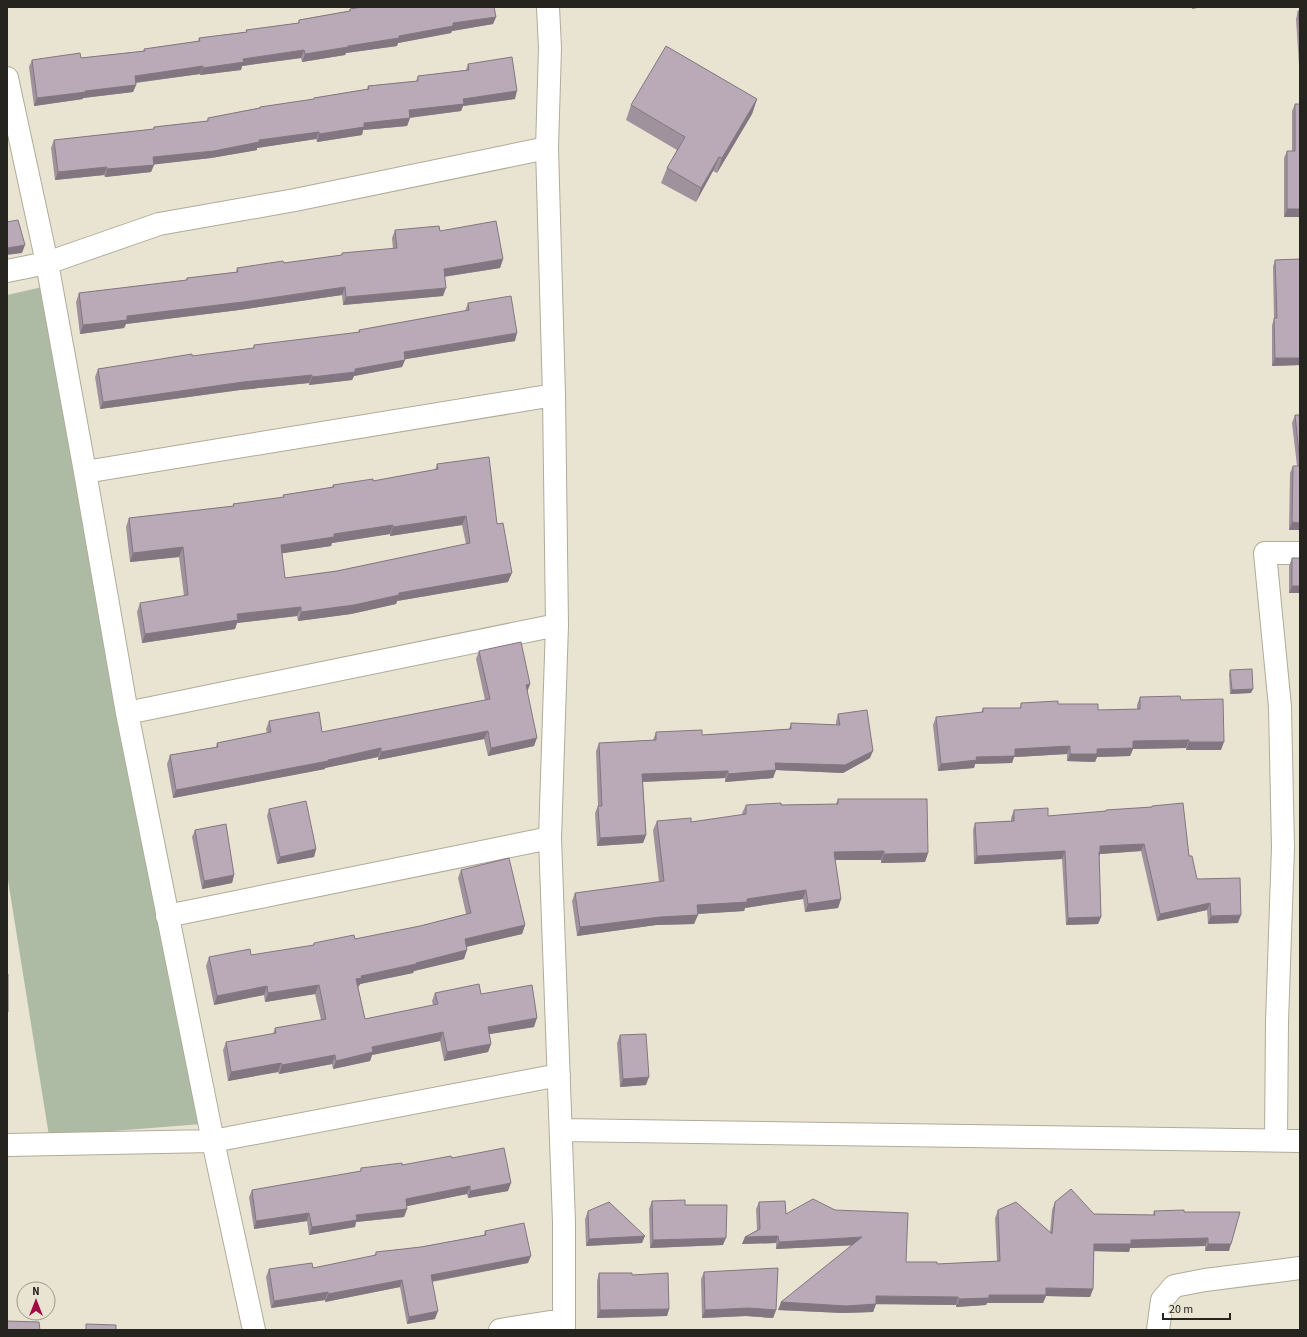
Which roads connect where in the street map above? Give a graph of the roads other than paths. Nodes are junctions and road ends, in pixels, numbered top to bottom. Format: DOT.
graph roads {
  1 [pos="548,7"];
  2 [pos="7,78"];
  3 [pos="547,148"];
  4 [pos="47,263"];
  5 [pos="7,271"];
  6 [pos="554,395"];
  7 [pos="85,472"];
  8 [pos="1300,553"];
  9 [pos="557,625"];
  10 [pos="127,713"];
  11 [pos="550,838"];
  12 [pos="167,916"];
  13 [pos="559,1075"];
  14 [pos="561,1130"];
  15 [pos="1276,1140"];
  16 [pos="1300,1140"];
  17 [pos="213,1141"];
  18 [pos="7,1145"];
  19 [pos="1300,1268"];
  20 [pos="564,1325"];
  21 [pos="254,1330"];
  22 [pos="500,1330"];
  23 [pos="1158,1330"];
  1 -- 3 [label="street"];
  2 -- 4 [label="street"];
  3 -- 4 [label="street"];
  3 -- 6 [label="street"];
  4 -- 5 [label="street"];
  4 -- 7 [label="street"];
  6 -- 7 [label="street"];
  6 -- 9 [label="street"];
  7 -- 10 [label="street"];
  8 -- 15 [label="street"];
  9 -- 10 [label="street"];
  9 -- 11 [label="street"];
  10 -- 12 [label="street"];
  11 -- 12 [label="street"];
  11 -- 13 [label="street"];
  12 -- 17 [label="street"];
  13 -- 14 [label="street"];
  13 -- 17 [label="street"];
  14 -- 15 [label="street"];
  14 -- 20 [label="street"];
  15 -- 16 [label="street"];
  17 -- 18 [label="street"];
  17 -- 21 [label="street"];
  19 -- 23 [label="street"];
  20 -- 22 [label="street"];
}
